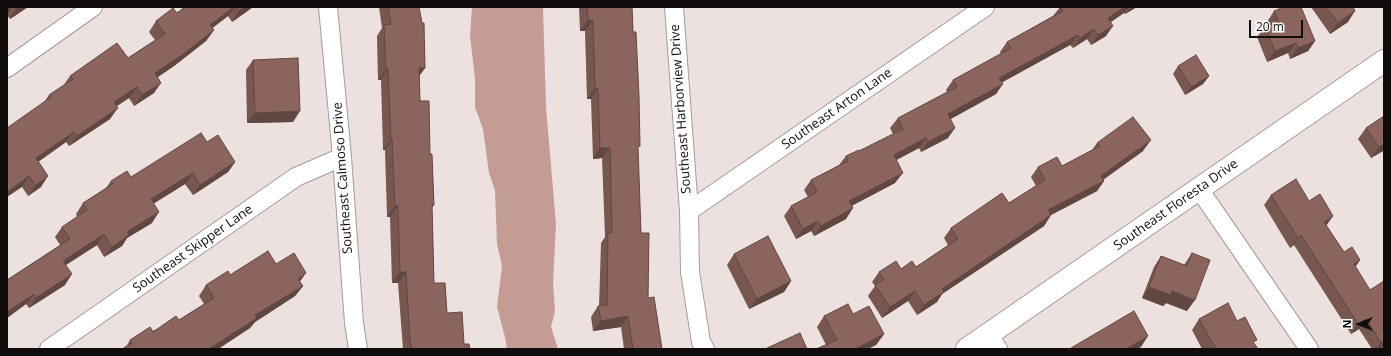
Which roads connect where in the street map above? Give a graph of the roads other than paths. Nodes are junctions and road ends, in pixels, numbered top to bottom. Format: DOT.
graph roads {
  1 [pos="93,7"];
  2 [pos="328,7"];
  3 [pos="674,7"];
  4 [pos="985,7"];
  5 [pos="1384,61"];
  6 [pos="7,68"];
  7 [pos="342,158"];
  8 [pos="1199,189"];
  9 [pos="689,211"];
  10 [pos="993,342"];
  11 [pos="49,349"];
  12 [pos="358,349"];
  13 [pos="705,349"];
  14 [pos="967,349"];
  15 [pos="1309,349"];
  1 -- 6 [label="street"];
  2 -- 7 [label="street, Southeast Calmoso Drive"];
  3 -- 9 [label="street, Southeast Harborview Drive"];
  4 -- 9 [label="street, Southeast Arton Lane"];
  5 -- 8 [label="street, Southeast Floresta Drive"];
  7 -- 11 [label="street, Southeast Skipper Lane"];
  7 -- 12 [label="street, Southeast Calmoso Drive"];
  8 -- 10 [label="street, Southeast Floresta Drive"];
  8 -- 15 [label="street"];
  9 -- 13 [label="street, Southeast Harborview Drive"];
  10 -- 14 [label="street, Southeast Floresta Drive"];
}
